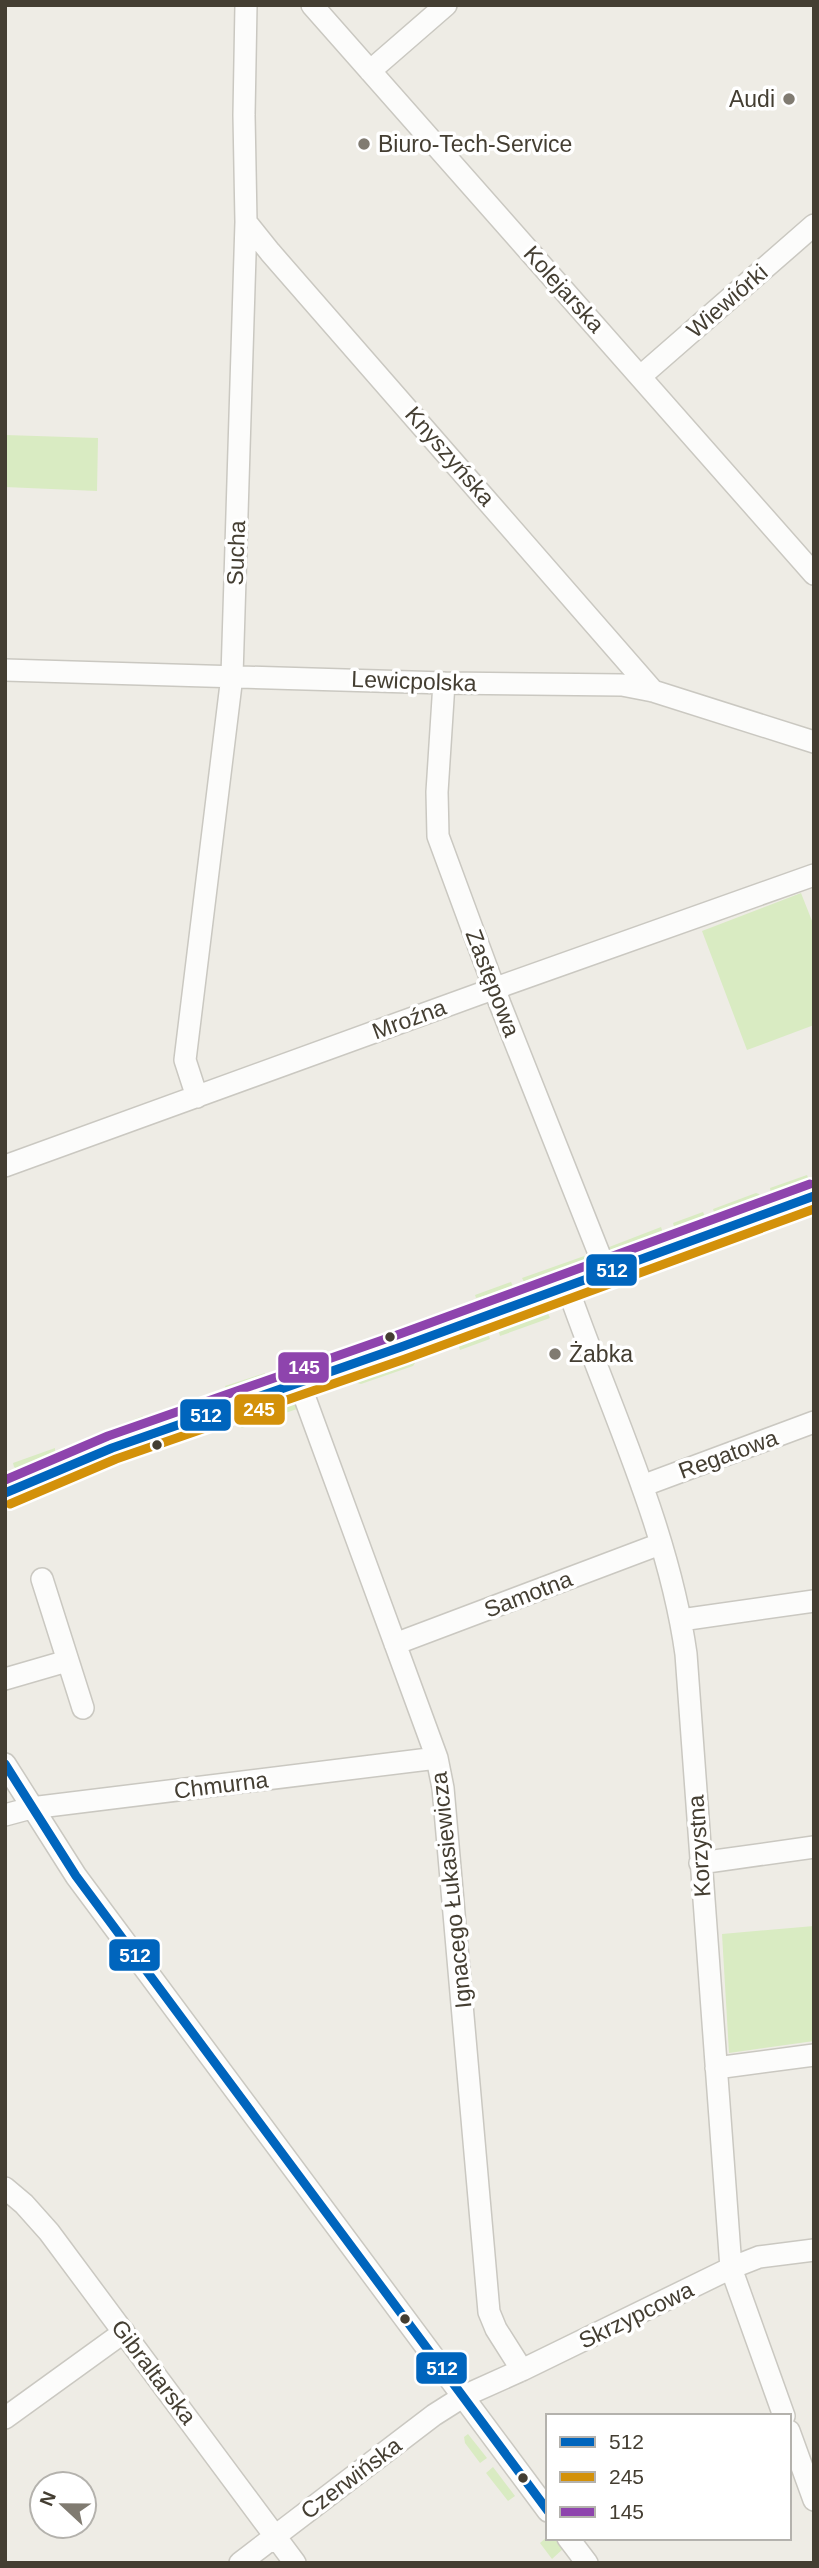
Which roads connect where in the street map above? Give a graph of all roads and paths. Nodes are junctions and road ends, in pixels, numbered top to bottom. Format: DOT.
graph roads {
  1 [pos="246,5"];
  2 [pos="313,5"];
  3 [pos="446,5"];
  4 [pos="370,71"];
  5 [pos="246,222"];
  6 [pos="814,225"];
  7 [pos="641,376"];
  8 [pos="814,574"];
  9 [pos="5,670"];
  10 [pos="232,677"];
  11 [pos="444,683"];
  12 [pos="653,691"];
  13 [pos="814,742"];
  14 [pos="814,875"];
  15 [pos="494,988"];
  16 [pos="197,1097"];
  17 [pos="5,1166"];
  18 [pos="814,1196"];
  19 [pos="606,1271"];
  20 [pos="567,1286"];
  21 [pos="299,1382"];
  22 [pos="814,1422"];
  23 [pos="642,1486"];
  24 [pos="5,1493"];
  25 [pos="660,1544"];
  26 [pos="42,1579"];
  27 [pos="814,1601"];
  28 [pos="681,1620"];
  29 [pos="396,1644"];
  30 [pos="67,1661"];
  31 [pos="5,1679"];
  32 [pos="83,1708"];
  33 [pos="437,1758"];
  34 [pos="5,1764"];
  35 [pos="31,1808"];
  36 [pos="5,1815"];
  37 [pos="814,1847"];
  38 [pos="700,1863"];
  39 [pos="814,2055"];
  40 [pos="716,2068"];
  41 [pos="5,2188"];
  42 [pos="814,2250"];
  43 [pos="731,2268"];
  44 [pos="124,2332"];
  45 [pos="522,2370"];
  46 [pos="464,2396"];
  47 [pos="783,2414"];
  48 [pos="5,2418"];
  49 [pos="791,2437"];
  50 [pos="814,2500"];
  51 [pos="546,2508"];
  52 [pos="275,2537"];
  53 [pos="570,2540"];
  54 [pos="240,2563"];
  55 [pos="295,2563"];
  56 [pos="587,2563"];
  1 -- 5 [label="street, Sucha"];
  2 -- 4 [label="street, Kolejarska"];
  3 -- 4 [label="street"];
  4 -- 7 [label="street, Kolejarska"];
  5 -- 10 [label="street, Sucha"];
  5 -- 12 [label="street, Knyszyńska"];
  6 -- 7 [label="street, Wiewiórki"];
  7 -- 8 [label="street, Kolejarska"];
  9 -- 10 [label="street, Lewicpolska"];
  10 -- 11 [label="street, Lewicpolska"];
  10 -- 16 [label="street, Sucha"];
  11 -- 12 [label="street, Lewicpolska"];
  11 -- 15 [label="street, Zastępowa"];
  12 -- 13 [label="street, Lewicpolska"];
  14 -- 15 [label="street, Mroźna"];
  15 -- 16 [label="street, Mroźna"];
  15 -- 19 [label="street, Zastępowa"];
  16 -- 17 [label="street, Mroźna"];
  18 -- 19 [label="main road"];
  19 -- 20 [label="main road"];
  20 -- 21 [label="main road"];
  20 -- 23 [label="street, Korzystna"];
  21 -- 24 [label="main road"];
  21 -- 29 [label="street, Ignacego Łukasiewicza"];
  22 -- 23 [label="street, Regatowa"];
  23 -- 25 [label="street, Korzystna"];
  25 -- 28 [label="street, Korzystna"];
  25 -- 29 [label="street, Samotna"];
  26 -- 30 [label="street"];
  27 -- 28 [label="street"];
  28 -- 38 [label="street, Korzystna"];
  29 -- 33 [label="street, Ignacego Łukasiewicza"];
  30 -- 31 [label="street"];
  30 -- 32 [label="street"];
  33 -- 35 [label="street, Chmurna"];
  33 -- 45 [label="street, Ignacego Łukasiewicza"];
  34 -- 35 [label="street"];
  35 -- 36 [label="street, Chmurna"];
  35 -- 46 [label="street"];
  37 -- 38 [label="street"];
  38 -- 40 [label="street, Korzystna"];
  39 -- 40 [label="street"];
  40 -- 43 [label="street, Korzystna"];
  41 -- 44 [label="street, Gibraltarska"];
  42 -- 43 [label="street, Skrzypcowa"];
  43 -- 45 [label="street, Skrzypcowa"];
  43 -- 47 [label="street, Korzystna"];
  44 -- 48 [label="street"];
  44 -- 52 [label="street, Gibraltarska"];
  45 -- 46 [label="street, Skrzypcowa"];
  46 -- 51 [label="street"];
  46 -- 52 [label="street, Czerwińska"];
  49 -- 50 [label="street"];
  52 -- 54 [label="street, Czerwińska"];
  52 -- 55 [label="street, Gibraltarska"];
  53 -- 56 [label="street"];
}
